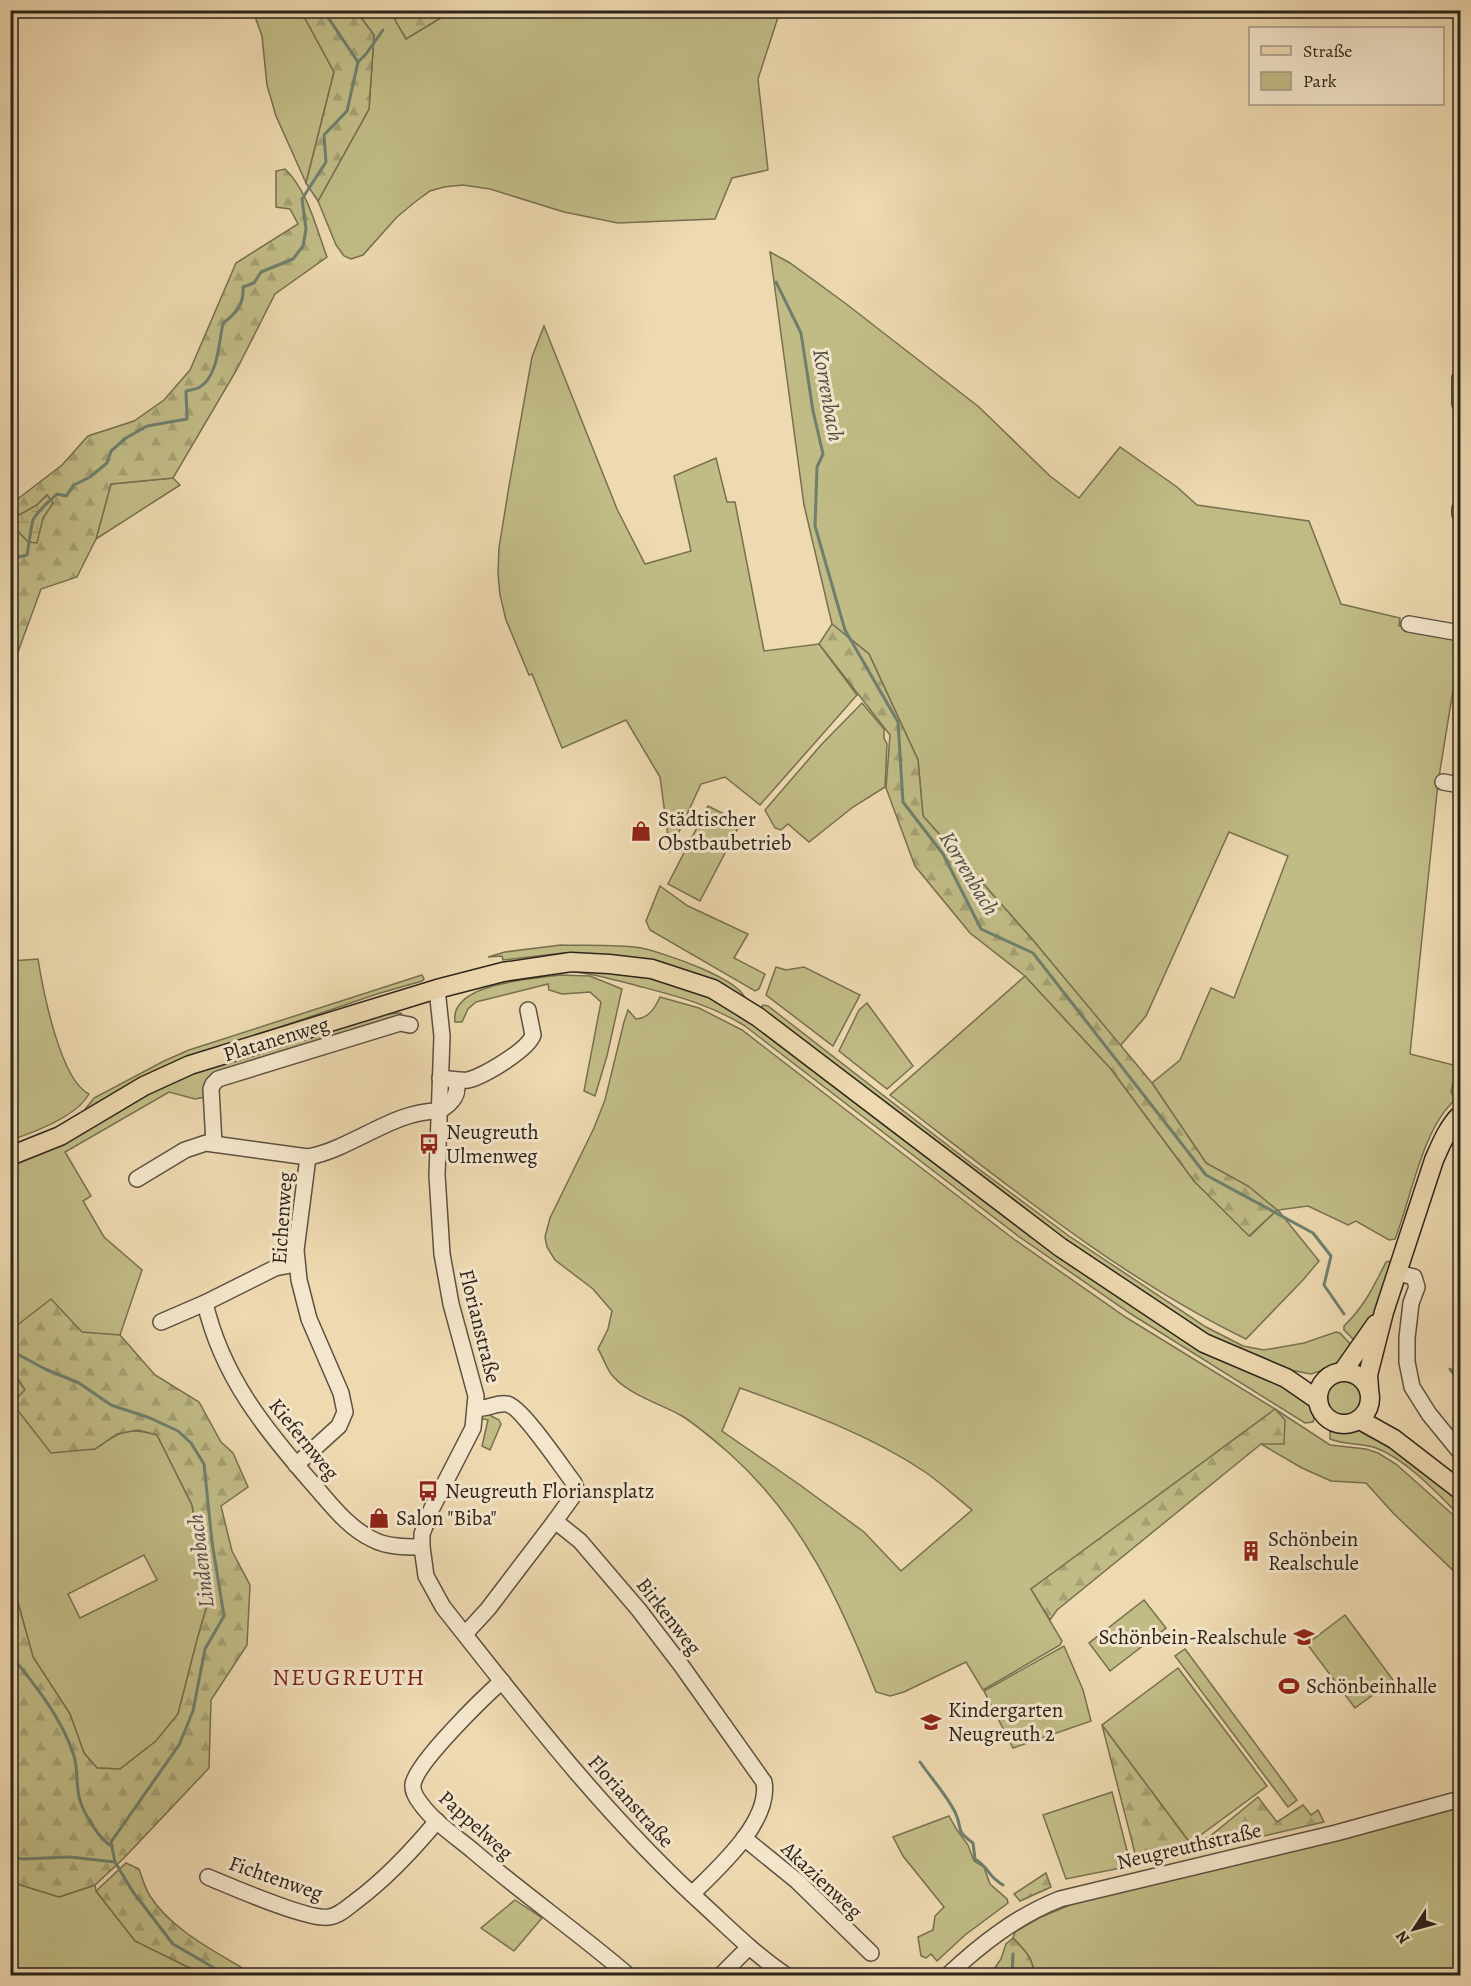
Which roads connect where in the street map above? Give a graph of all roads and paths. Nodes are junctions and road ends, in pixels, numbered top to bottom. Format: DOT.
graph roads {
  1 [pos="1460,378"];
  2 [pos="1461,404"];
  3 [pos="1461,509"];
  4 [pos="1461,514"];
  5 [pos="1409,624"];
  6 [pos="1461,633"];
  7 [pos="1443,782"];
  8 [pos="1461,786"];
  9 [pos="437,989"];
  10 [pos="528,1010"];
  11 [pos="410,1025"];
  12 [pos="448,1079"];
  13 [pos="439,1111"];
  14 [pos="1461,1115"];
  15 [pos="214,1144"];
  16 [pos="10,1156"];
  17 [pos="308,1157"];
  18 [pos="137,1179"];
  19 [pos="296,1264"];
  20 [pos="1398,1273"];
  21 [pos="205,1303"];
  22 [pos="1384,1312"];
  23 [pos="161,1322"];
  24 [pos="1343,1371"];
  25 [pos="1286,1378"];
  26 [pos="1324,1380"];
  27 [pos="1370,1392"];
  28 [pos="1318,1400"];
  29 [pos="475,1408"];
  30 [pos="1360,1420"];
  31 [pos="1394,1439"];
  32 [pos="1461,1452"];
  33 [pos="296,1465"];
  34 [pos="1461,1490"];
  35 [pos="555,1521"];
  36 [pos="422,1547"];
  37 [pos="465,1634"];
  38 [pos="502,1681"];
  39 [pos="1461,1799"];
  40 [pos="437,1821"];
  41 [pos="744,1838"];
  42 [pos="207,1877"];
  43 [pos="692,1894"];
  44 [pos="749,1947"];
  45 [pos="872,1953"];
  46 [pos="629,1976"];
  47 [pos="720,1976"];
  48 [pos="787,1976"];
  49 [pos="947,1976"];
  1 -- 2 [label="street"];
  3 -- 4 [label="street"];
  5 -- 6 [label="street"];
  7 -- 8 [label="street"];
  9 -- 12 [label="street"];
  9 -- 16 [label="main road"];
  9 -- 25 [label="main road"];
  10 -- 12 [label="street"];
  11 -- 15 [label="street, Platanenweg"];
  12 -- 13 [label="street"];
  13 -- 17 [label="street, Eichenweg"];
  13 -- 29 [label="street, Florianstraße"];
  14 -- 20 [label="main road"];
  15 -- 17 [label="street"];
  15 -- 18 [label="street"];
  17 -- 19 [label="street, Eichenweg"];
  19 -- 21 [label="street"];
  19 -- 33 [label="street, Eichenweg"];
  20 -- 22 [label="main road"];
  20 -- 32 [label="street"];
  21 -- 23 [label="street"];
  21 -- 33 [label="street, Kiefernweg"];
  22 -- 24 [label="main road"];
  22 -- 27 [label="main road"];
  24 -- 26 [label="main road"];
  24 -- 27 [label="main road"];
  25 -- 26 [label="main road"];
  25 -- 28 [label="main road"];
  26 -- 28 [label="main road"];
  27 -- 30 [label="main road"];
  27 -- 31 [label="main road"];
  28 -- 30 [label="main road"];
  29 -- 35 [label="street"];
  29 -- 36 [label="street, Florianstraße"];
  30 -- 31 [label="main road"];
  31 -- 34 [label="main road"];
  33 -- 36 [label="street, Kiefernweg"];
  35 -- 37 [label="street"];
  35 -- 41 [label="street, Birkenweg"];
  36 -- 37 [label="street, Florianstraße"];
  37 -- 38 [label="street, Florianstraße"];
  38 -- 40 [label="street, Pappelweg"];
  38 -- 43 [label="street, Florianstraße"];
  39 -- 49 [label="street, Neugreuthstraße"];
  40 -- 42 [label="street, Fichtenweg"];
  40 -- 46 [label="street, Pappelweg"];
  41 -- 43 [label="street, Birkenweg"];
  41 -- 45 [label="street, Akazienweg"];
  43 -- 44 [label="street, Florianstraße"];
  44 -- 47 [label="street"];
  44 -- 48 [label="street, Florianstraße"];
}
